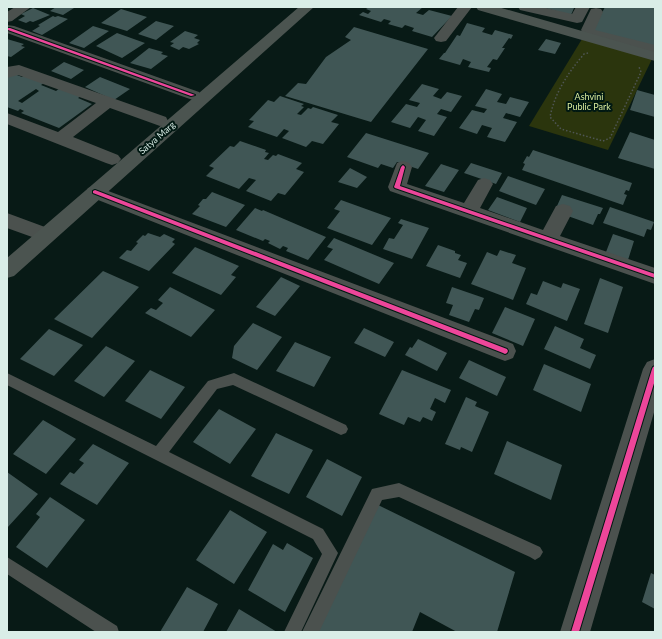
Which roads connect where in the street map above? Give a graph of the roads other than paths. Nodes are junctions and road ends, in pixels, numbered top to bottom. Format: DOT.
graph roads {
  1 [pos="24,7"];
  2 [pos="293,7"];
  3 [pos="307,7"];
  4 [pos="465,7"];
  5 [pos="525,7"];
  6 [pos="490,8"];
  7 [pos="590,10"];
  8 [pos="8,23"];
  9 [pos="564,24"];
  10 [pos="441,38"];
  11 [pos="607,40"];
  12 [pos="655,49"];
  13 [pos="655,57"];
  14 [pos="7,74"];
  15 [pos="193,95"];
  16 [pos="108,102"];
  17 [pos="7,118"];
  18 [pos="160,121"];
  19 [pos="60,139"];
  20 [pos="112,159"];
  21 [pos="403,167"];
  22 [pos="484,184"];
  23 [pos="95,192"];
  24 [pos="563,211"];
  25 [pos="468,212"];
  26 [pos="7,220"];
  27 [pos="39,232"];
  28 [pos="548,239"];
  29 [pos="7,252"];
  30 [pos="7,270"];
  31 [pos="655,276"];
  32 [pos="505,351"];
  33 [pos="655,369"];
  34 [pos="7,380"];
  35 [pos="650,404"];
  36 [pos="341,429"];
  37 [pos="158,455"];
  38 [pos="535,552"];
  39 [pos="7,565"];
  40 [pos="111,632"];
  41 [pos="292,632"];
  42 [pos="310,632"];
  43 [pos="575,632"];
  1 -- 8 [label="street"];
  2 -- 15 [label="main road, Satya Marg"];
  3 -- 23 [label="main road, Satya Marg"];
  4 -- 10 [label="street"];
  5 -- 9 [label="street"];
  6 -- 9 [label="main road"];
  7 -- 9 [label="street"];
  7 -- 11 [label="street"];
  8 -- 15 [label="street"];
  9 -- 11 [label="main road"];
  11 -- 12 [label="street"];
  11 -- 13 [label="main road"];
  14 -- 16 [label="street"];
  15 -- 18 [label="main road, Satya Marg"];
  16 -- 18 [label="street"];
  16 -- 19 [label="street"];
  17 -- 19 [label="street"];
  18 -- 20 [label="main road, Satya Marg"];
  19 -- 20 [label="street"];
  20 -- 27 [label="main road, Satya Marg"];
  21 -- 25 [label="street"];
  22 -- 25 [label="street"];
  23 -- 27 [label="main road, Satya Marg"];
  23 -- 32 [label="street"];
  24 -- 28 [label="street"];
  25 -- 28 [label="street"];
  26 -- 27 [label="street"];
  27 -- 29 [label="main road, Satya Marg"];
  27 -- 30 [label="main road, Satya Marg"];
  28 -- 31 [label="street"];
  33 -- 35 [label="street"];
  34 -- 37 [label="lane"];
  35 -- 43 [label="street"];
  36 -- 37 [label="lane"];
  37 -- 41 [label="lane"];
  38 -- 42 [label="lane"];
  39 -- 40 [label="lane"];
}
